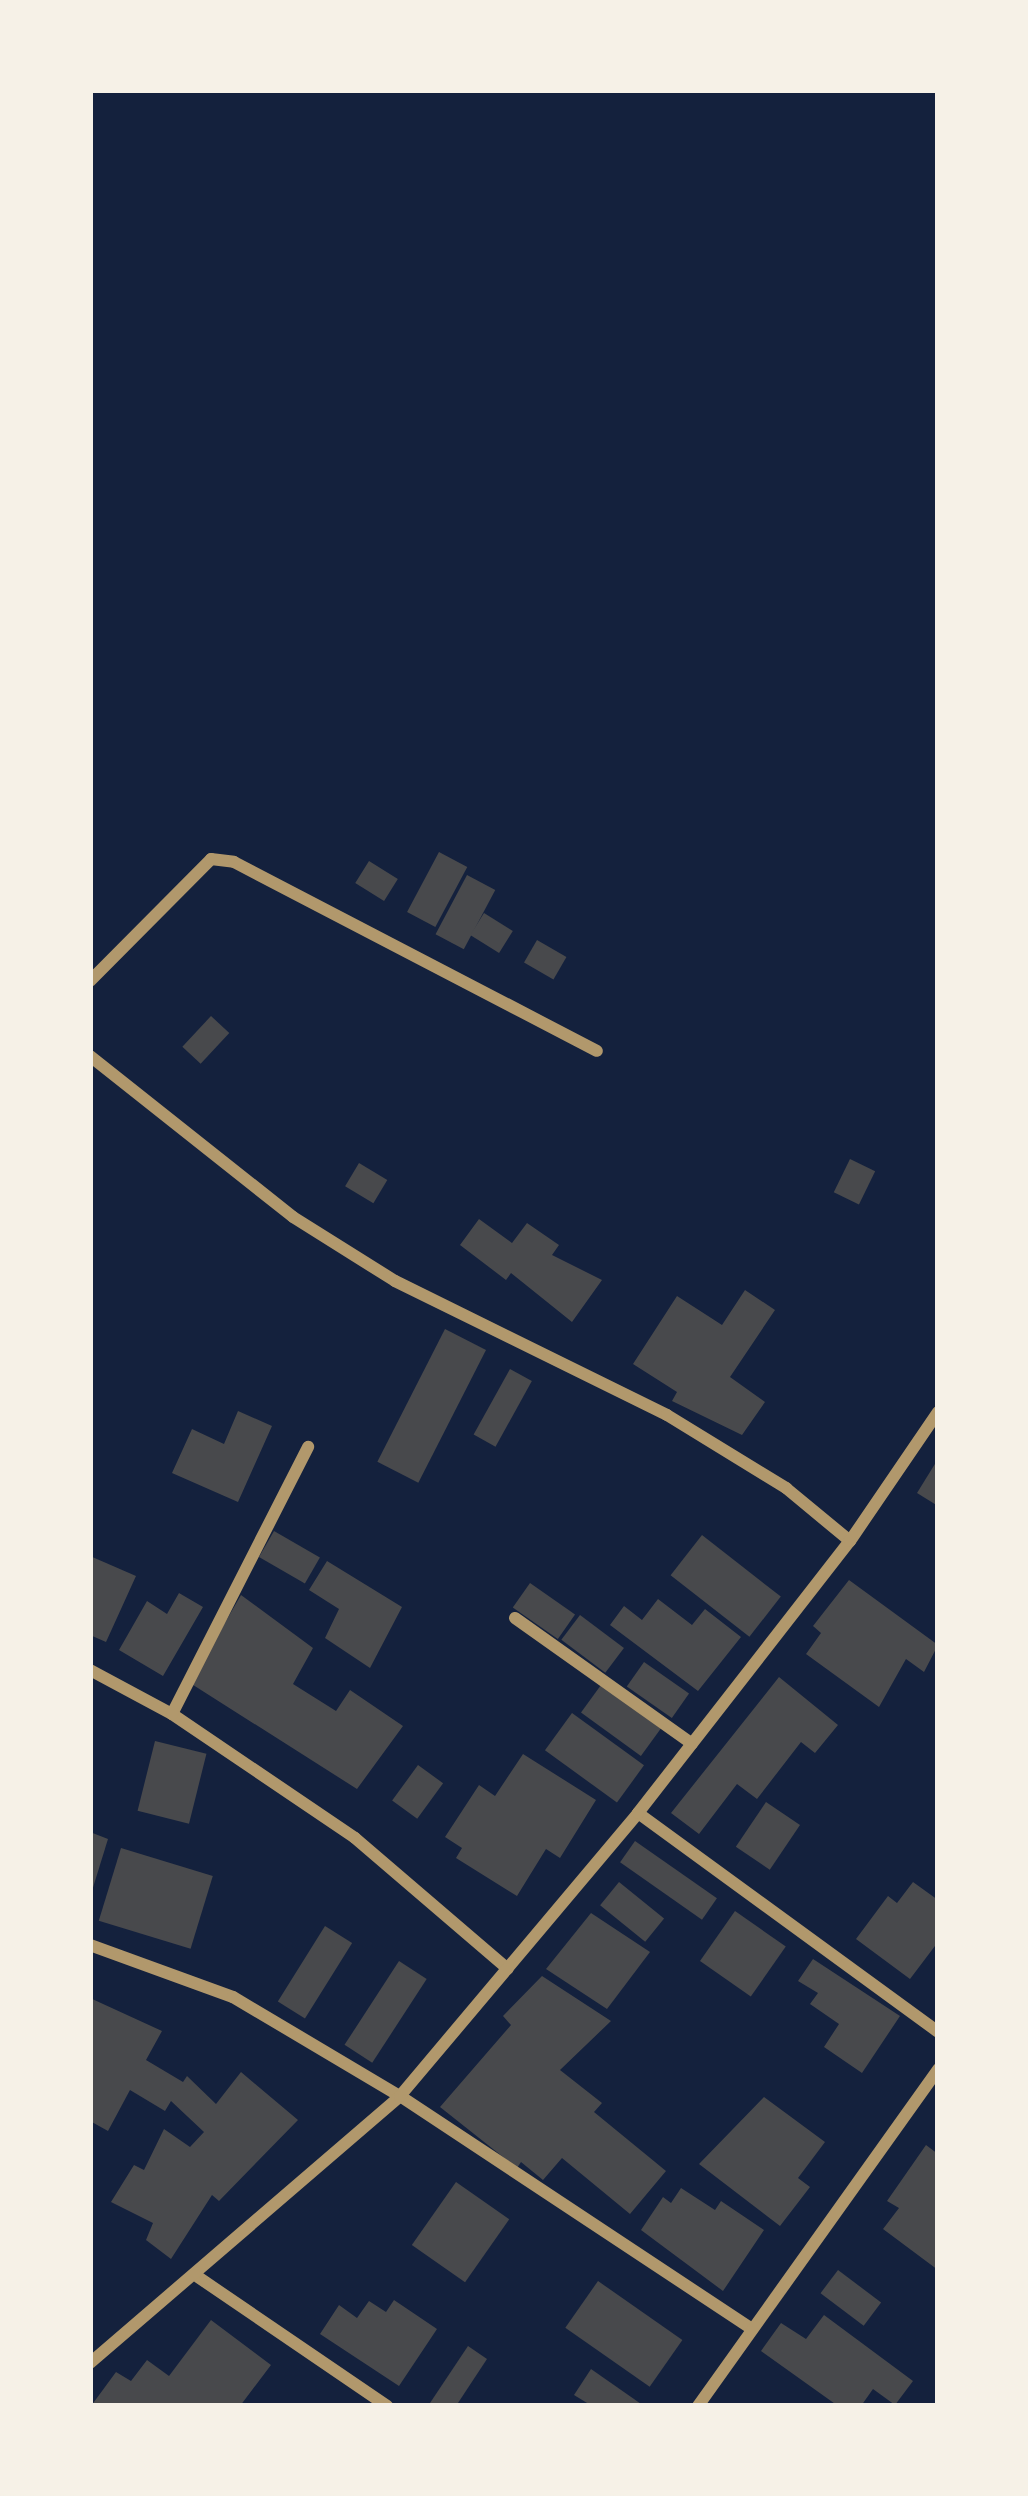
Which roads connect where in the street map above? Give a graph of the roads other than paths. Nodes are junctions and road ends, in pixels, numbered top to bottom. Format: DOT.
graph roads {
  1 [pos="90,981"];
  2 [pos="597,1051"];
  3 [pos="90,1056"];
  4 [pos="938,1412"];
  5 [pos="308,1448"];
  6 [pos="850,1541"];
  7 [pos="515,1618"];
  8 [pos="90,1670"];
  9 [pos="172,1714"];
  10 [pos="692,1744"];
  11 [pos="638,1813"];
  12 [pos="90,1945"];
  13 [pos="508,1969"];
  14 [pos="938,2032"];
  15 [pos="938,2069"];
  16 [pos="400,2096"];
  17 [pos="197,2277"];
  18 [pos="749,2327"];
  19 [pos="90,2363"];
  20 [pos="387,2406"];
  21 [pos="698,2406"];
  1 -- 2 [label="street"];
  3 -- 6 [label="street"];
  4 -- 6 [label="street"];
  5 -- 9 [label="street"];
  6 -- 10 [label="street"];
  7 -- 10 [label="street"];
  8 -- 9 [label="street"];
  9 -- 13 [label="street"];
  10 -- 11 [label="street"];
  11 -- 13 [label="street"];
  11 -- 14 [label="street"];
  12 -- 16 [label="street"];
  13 -- 16 [label="street"];
  15 -- 18 [label="street"];
  16 -- 17 [label="street"];
  16 -- 18 [label="street"];
  17 -- 19 [label="street"];
  17 -- 20 [label="street"];
  18 -- 21 [label="street"];
}
